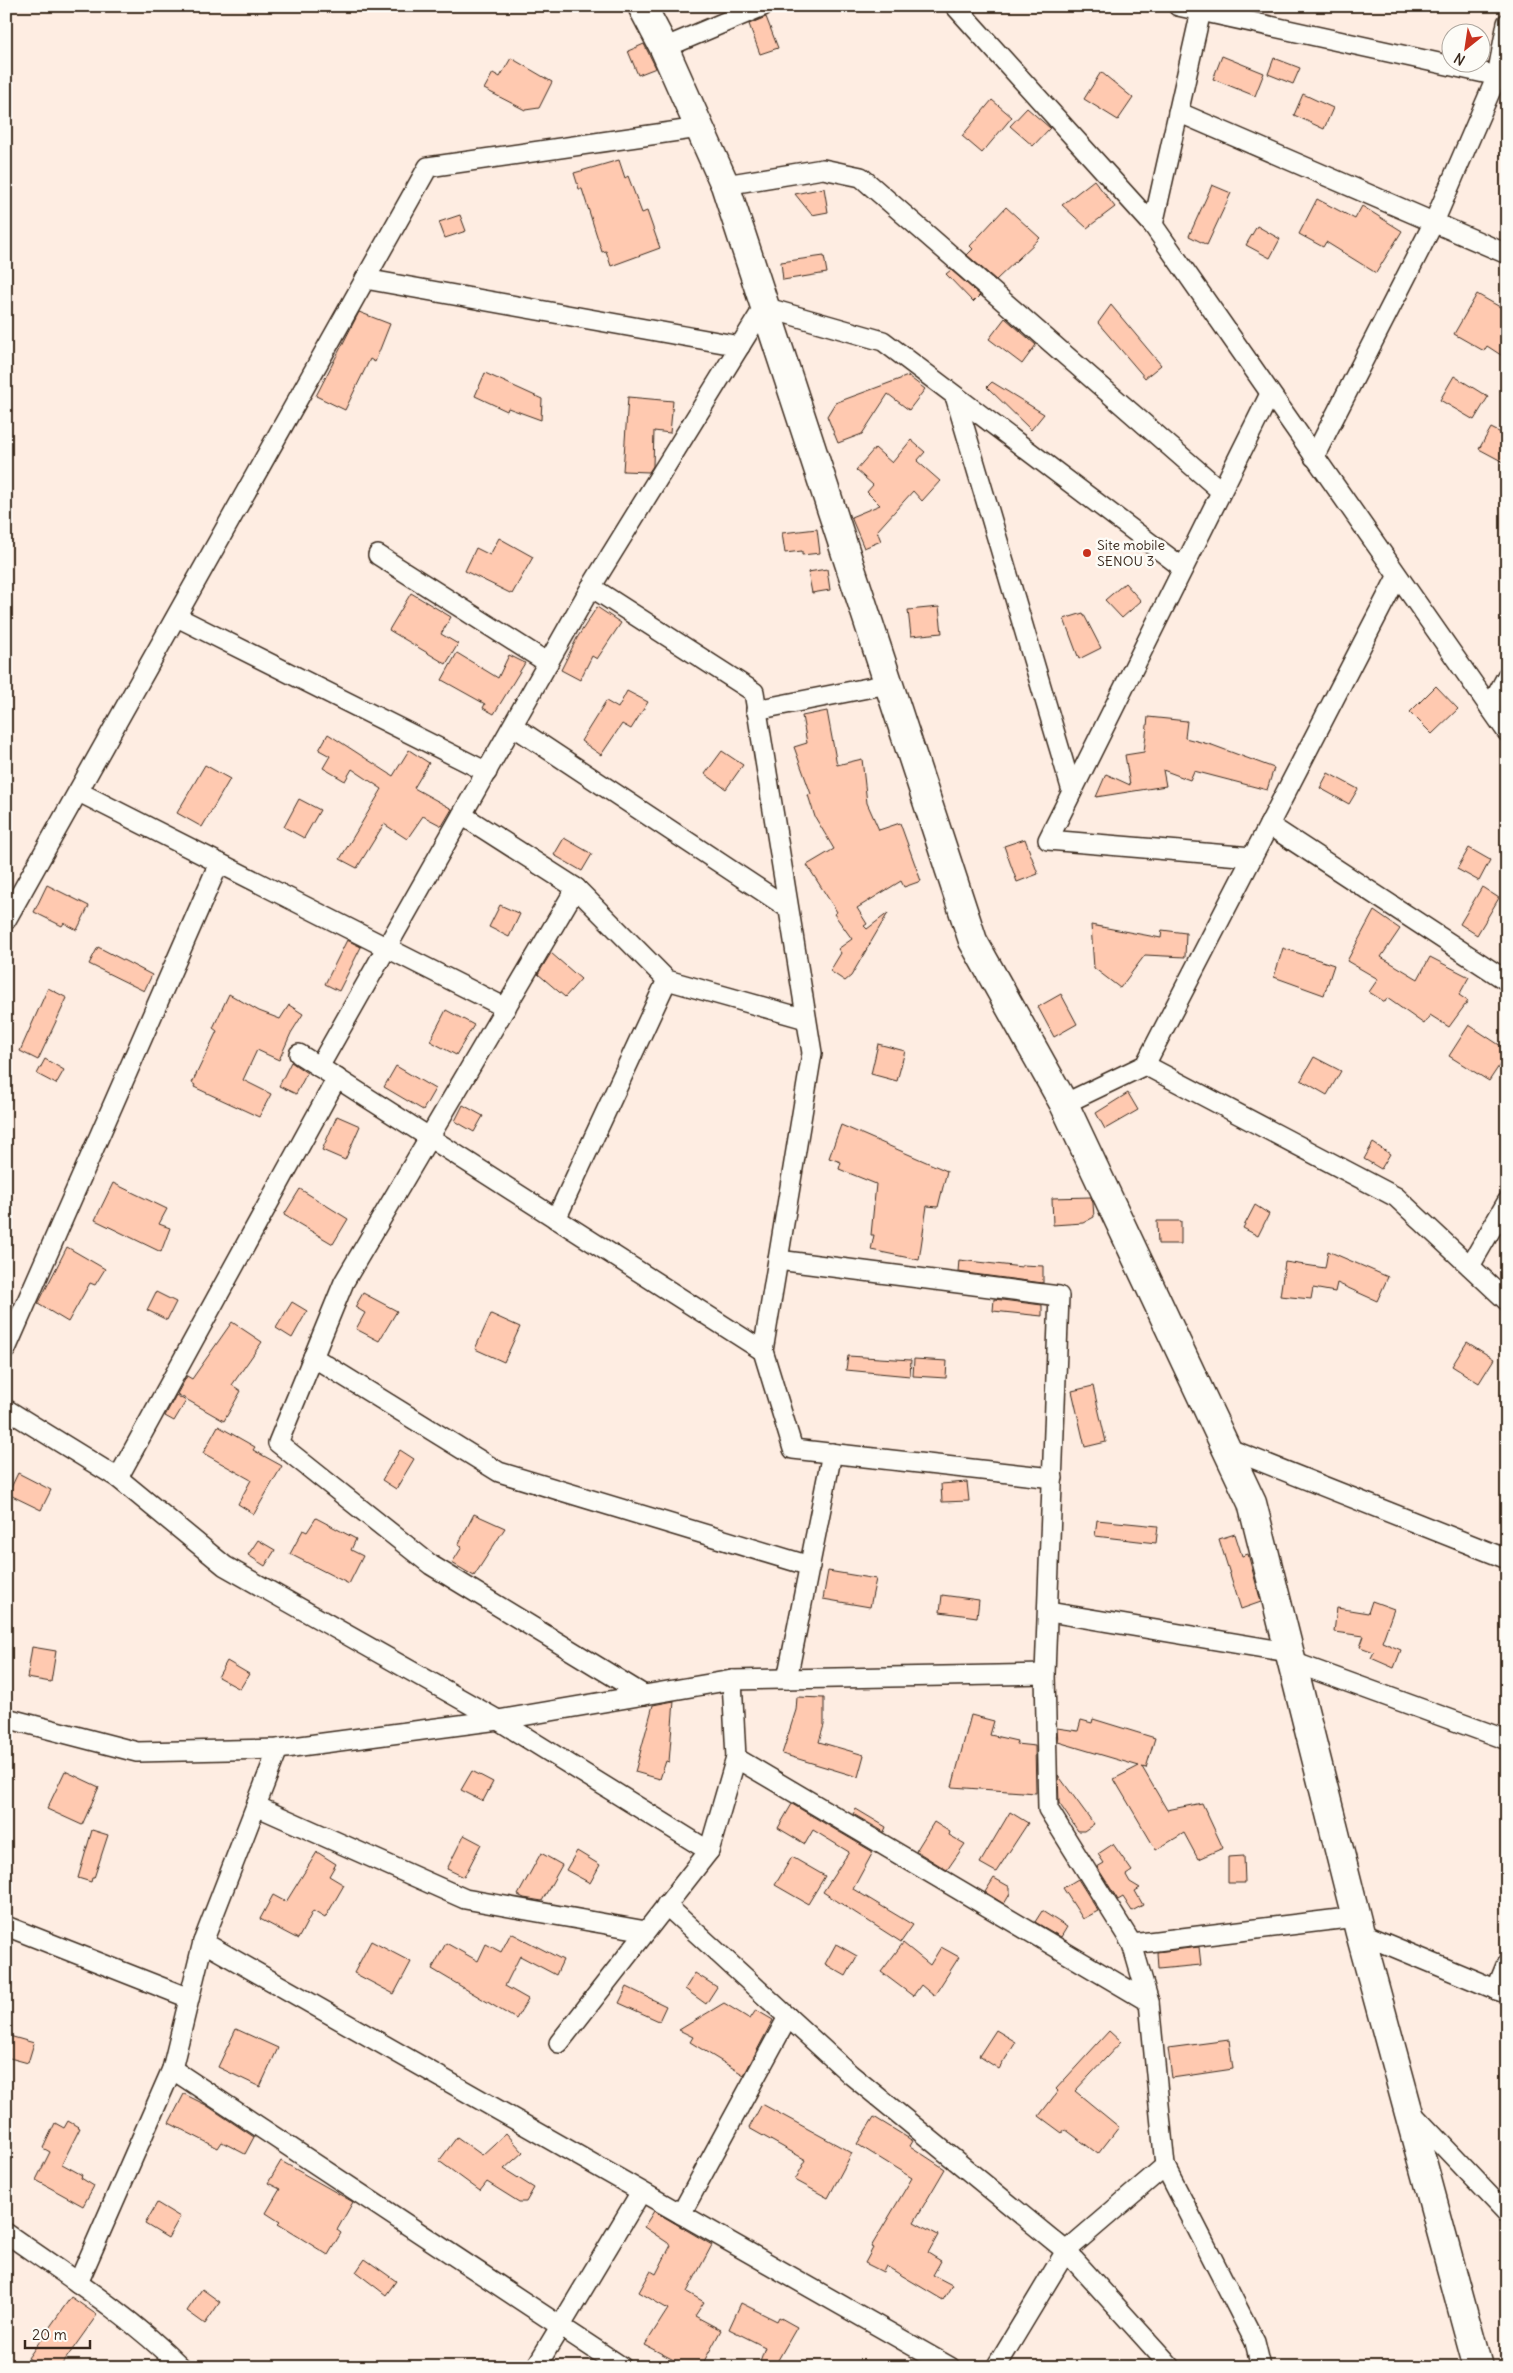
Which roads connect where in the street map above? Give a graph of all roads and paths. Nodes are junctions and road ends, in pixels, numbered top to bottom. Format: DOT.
graph roads {
  1 [pos="642,6"];
  2 [pos="763,6"];
  3 [pos="955,6"];
  4 [pos="1178,6"];
  5 [pos="1201,11"];
  6 [pos="1245,13"];
  7 [pos="1507,23"];
  8 [pos="664,48"];
  9 [pos="1502,77"];
  10 [pos="1178,112"];
  11 [pos="699,128"];
  12 [pos="725,185"];
  13 [pos="1434,222"];
  14 [pos="1153,225"];
  15 [pos="1507,254"];
  16 [pos="365,279"];
  17 [pos="764,307"];
  18 [pos="740,346"];
  19 [pos="1270,394"];
  20 [pos="955,396"];
  21 [pos="1314,457"];
  22 [pos="1221,491"];
  23 [pos="378,555"];
  24 [pos="1183,568"];
  25 [pos="1397,577"];
  26 [pos="591,587"];
  27 [pos="177,617"];
  28 [pos="548,663"];
  29 [pos="1507,676"];
  30 [pos="888,684"];
  31 [pos="1490,708"];
  32 [pos="756,710"];
  33 [pos="513,726"];
  34 [pos="1507,732"];
  35 [pos="487,772"];
  36 [pos="1072,791"];
  37 [pos="79,792"];
  38 [pos="462,814"];
  39 [pos="1269,825"];
  40 [pos="1252,857"];
  41 [pos="219,863"];
  42 [pos="576,888"];
  43 [pos="788,908"];
  44 [pos="6,920"];
  45 [pos="387,948"];
  46 [pos="666,980"];
  47 [pos="1507,981"];
  48 [pos="506,1008"];
  49 [pos="806,1019"];
  50 [pos="299,1054"];
  51 [pos="1145,1065"];
  52 [pos="319,1067"];
  53 [pos="337,1078"];
  54 [pos="1064,1104"];
  55 [pos="429,1138"];
  56 [pos="1507,1202"];
  57 [pos="556,1219"];
  58 [pos="778,1260"];
  59 [pos="1470,1266"];
  60 [pos="1507,1302"];
  61 [pos="6,1349"];
  62 [pos="763,1351"];
  63 [pos="314,1356"];
  64 [pos="6,1409"];
  65 [pos="1227,1448"];
  66 [pos="832,1453"];
  67 [pos="118,1478"];
  68 [pos="1053,1478"];
  69 [pos="1507,1559"];
  70 [pos="810,1566"];
  71 [pos="1049,1612"];
  72 [pos="1289,1657"];
  73 [pos="1045,1674"];
  74 [pos="787,1679"];
  75 [pos="732,1680"];
  76 [pos="644,1695"];
  77 [pos="6,1718"];
  78 [pos="498,1720"];
  79 [pos="1507,1740"];
  80 [pos="278,1749"];
  81 [pos="736,1758"];
  82 [pos="256,1806"];
  83 [pos="709,1851"];
  84 [pos="666,1905"];
  85 [pos="1358,1925"];
  86 [pos="6,1926"];
  87 [pos="646,1931"];
  88 [pos="203,1942"];
  89 [pos="1132,1944"];
  90 [pos="1507,1963"];
  91 [pos="1502,1992"];
  92 [pos="189,1998"];
  93 [pos="1149,2002"];
  94 [pos="788,2017"];
  95 [pos="559,2043"];
  96 [pos="172,2069"];
  97 [pos="1407,2108"];
  98 [pos="1165,2166"];
  99 [pos="642,2192"];
  100 [pos="1507,2213"];
  101 [pos="680,2214"];
  102 [pos="6,2233"];
  103 [pos="1066,2251"];
  104 [pos="78,2283"];
  105 [pos="561,2326"];
  106 [pos="181,2367"];
  107 [pos="536,2367"];
  108 [pos="622,2367"];
  109 [pos="950,2367"];
  110 [pos="996,2367"];
  111 [pos="1171,2367"];
  112 [pos="1261,2367"];
  113 [pos="1478,2367"];
  1 -- 8 [label="street"];
  2 -- 8 [label="street"];
  3 -- 14 [label="street"];
  4 -- 5 [label="street"];
  5 -- 6 [label="street"];
  5 -- 10 [label="street"];
  6 -- 9 [label="street"];
  7 -- 9 [label="street"];
  8 -- 11 [label="street"];
  9 -- 13 [label="street"];
  10 -- 13 [label="street"];
  10 -- 14 [label="street"];
  11 -- 12 [label="street"];
  11 -- 16 [label="street"];
  12 -- 17 [label="street"];
  12 -- 22 [label="street"];
  13 -- 15 [label="street"];
  13 -- 21 [label="street"];
  14 -- 19 [label="street"];
  16 -- 18 [label="street"];
  16 -- 27 [label="street"];
  17 -- 18 [label="street"];
  17 -- 20 [label="street"];
  17 -- 30 [label="street"];
  18 -- 26 [label="street"];
  19 -- 21 [label="street"];
  19 -- 22 [label="street"];
  20 -- 24 [label="street"];
  20 -- 36 [label="street"];
  21 -- 25 [label="street"];
  22 -- 24 [label="street"];
  23 -- 28 [label="street"];
  24 -- 36 [label="street"];
  25 -- 31 [label="street"];
  25 -- 39 [label="street"];
  26 -- 28 [label="street"];
  26 -- 32 [label="street"];
  27 -- 35 [label="street"];
  27 -- 37 [label="street"];
  28 -- 33 [label="street"];
  29 -- 31 [label="street"];
  30 -- 32 [label="street"];
  30 -- 54 [label="street"];
  31 -- 34 [label="street"];
  32 -- 43 [label="street"];
  33 -- 35 [label="street"];
  33 -- 43 [label="street"];
  35 -- 38 [label="street"];
  36 -- 40 [label="street"];
  37 -- 41 [label="street"];
  37 -- 44 [label="street"];
  38 -- 42 [label="street"];
  38 -- 45 [label="street"];
  39 -- 40 [label="street"];
  39 -- 47 [label="street"];
  40 -- 51 [label="street"];
  41 -- 45 [label="street"];
  41 -- 61 [label="street"];
  42 -- 46 [label="street"];
  42 -- 48 [label="street"];
  43 -- 49 [label="street"];
  45 -- 48 [label="street"];
  45 -- 52 [label="street"];
  46 -- 49 [label="street"];
  46 -- 57 [label="street"];
  48 -- 55 [label="street"];
  49 -- 58 [label="street"];
  50 -- 52 [label="street"];
  51 -- 54 [label="street"];
  51 -- 59 [label="street"];
  52 -- 53 [label="street"];
  53 -- 55 [label="street"];
  53 -- 67 [label="street"];
  54 -- 65 [label="street"];
  55 -- 57 [label="street"];
  55 -- 63 [label="street"];
  56 -- 59 [label="street"];
  57 -- 62 [label="street"];
  58 -- 62 [label="street"];
  58 -- 68 [label="street"];
  59 -- 60 [label="street"];
  62 -- 66 [label="street"];
  63 -- 70 [label="street"];
  63 -- 76 [label="street"];
  64 -- 67 [label="street"];
  65 -- 69 [label="street"];
  65 -- 72 [label="street"];
  66 -- 68 [label="street"];
  66 -- 70 [label="street"];
  67 -- 78 [label="street"];
  68 -- 71 [label="street"];
  70 -- 74 [label="street"];
  71 -- 72 [label="street"];
  71 -- 73 [label="street"];
  72 -- 79 [label="street"];
  72 -- 85 [label="street"];
  73 -- 74 [label="street"];
  73 -- 89 [label="street"];
  74 -- 75 [label="street"];
  75 -- 76 [label="street"];
  75 -- 81 [label="street"];
  76 -- 78 [label="street"];
  77 -- 80 [label="street"];
  78 -- 80 [label="street"];
  78 -- 83 [label="street"];
  80 -- 82 [label="street"];
  81 -- 83 [label="street"];
  81 -- 93 [label="street"];
  82 -- 87 [label="street"];
  82 -- 88 [label="street"];
  83 -- 84 [label="street"];
  84 -- 87 [label="street"];
  84 -- 94 [label="street"];
  85 -- 89 [label="street"];
  85 -- 91 [label="street"];
  85 -- 97 [label="street"];
  86 -- 92 [label="street"];
  87 -- 95 [label="street"];
  88 -- 92 [label="street"];
  88 -- 99 [label="street"];
  89 -- 93 [label="street"];
  90 -- 91 [label="street"];
  92 -- 96 [label="street"];
  93 -- 98 [label="street"];
  94 -- 101 [label="street"];
  94 -- 103 [label="street"];
  96 -- 104 [label="street"];
  96 -- 105 [label="street"];
  97 -- 100 [label="street"];
  97 -- 113 [label="street"];
  98 -- 103 [label="street"];
  98 -- 112 [label="street"];
  99 -- 101 [label="street"];
  99 -- 105 [label="street"];
  101 -- 109 [label="street"];
  102 -- 104 [label="street"];
  103 -- 110 [label="street"];
  103 -- 111 [label="street"];
  104 -- 106 [label="street"];
  105 -- 107 [label="street"];
  105 -- 108 [label="street"];
}
